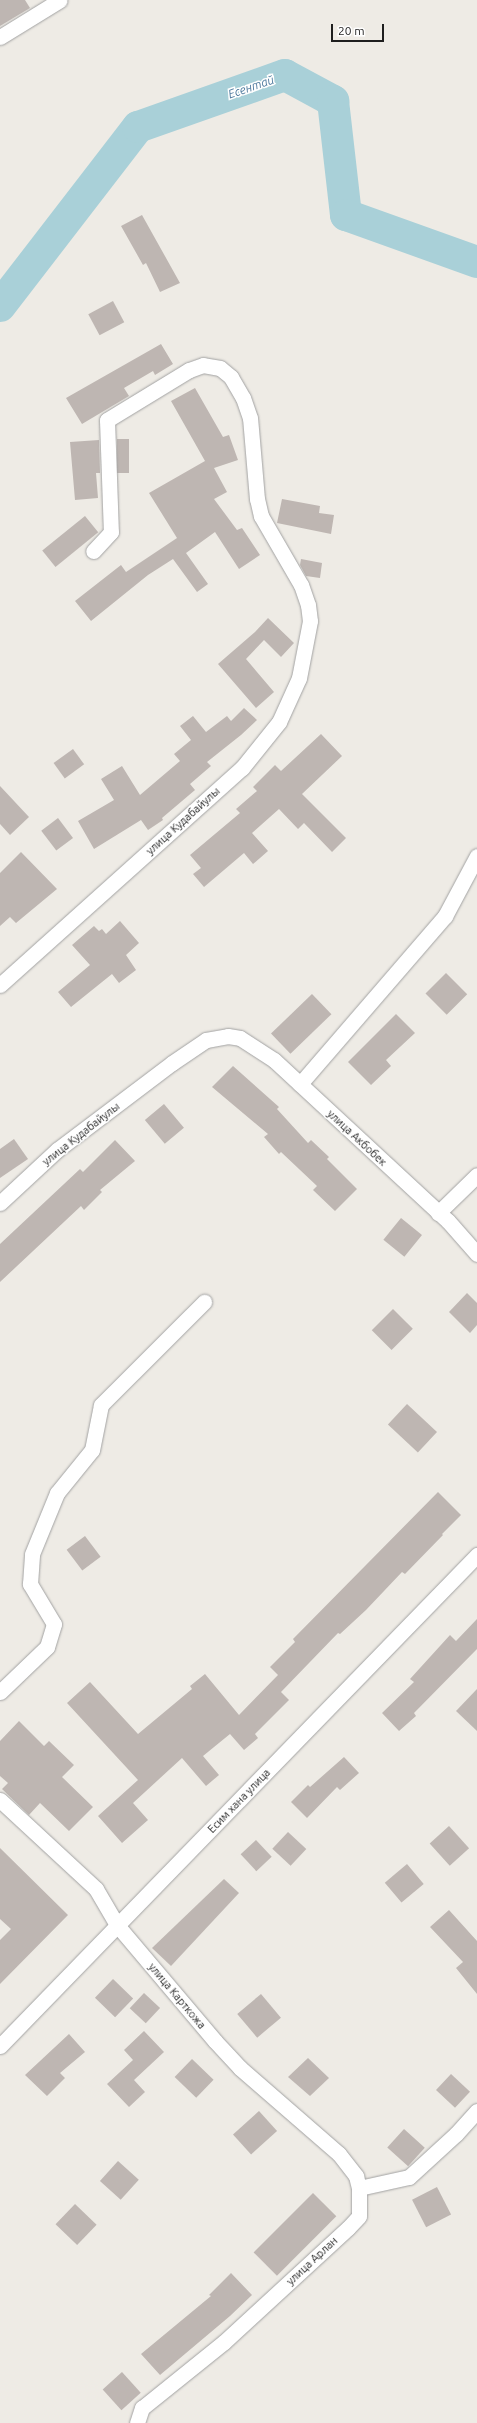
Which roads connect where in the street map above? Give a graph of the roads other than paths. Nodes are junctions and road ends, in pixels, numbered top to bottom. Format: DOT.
graph roads {
  1 [pos="60,0"];
  2 [pos="0,37"];
  3 [pos="93,551"];
  4 [pos="477,856"];
  5 [pos="0,985"];
  6 [pos="228,1036"];
  7 [pos="300,1084"];
  8 [pos="477,1175"];
  9 [pos="0,1203"];
  10 [pos="438,1213"];
  11 [pos="477,1254"];
  12 [pos="204,1302"];
  13 [pos="477,1555"];
  14 [pos="0,1692"];
  15 [pos="0,1800"];
  16 [pos="117,1925"];
  17 [pos="0,2046"];
  18 [pos="477,2111"];
  19 [pos="359,2188"];
  20 [pos="136,2423"];
  1 -- 2 [label="street"];
  3 -- 5 [label="street, улица Кудабайулы"];
  4 -- 7 [label="street"];
  6 -- 7 [label="street, улица Акбобек"];
  6 -- 9 [label="street, улица Кудабайулы"];
  7 -- 10 [label="street, улица Акбобек"];
  8 -- 10 [label="street"];
  10 -- 11 [label="street, улица Акбобек"];
  12 -- 14 [label="street"];
  13 -- 16 [label="street, Есим хана улица"];
  15 -- 16 [label="street, улица Карткожа"];
  16 -- 17 [label="street, Есим хана улица"];
  16 -- 19 [label="street, улица Карткожа"];
  18 -- 19 [label="street"];
  19 -- 20 [label="street, улица Арлан"];
}
